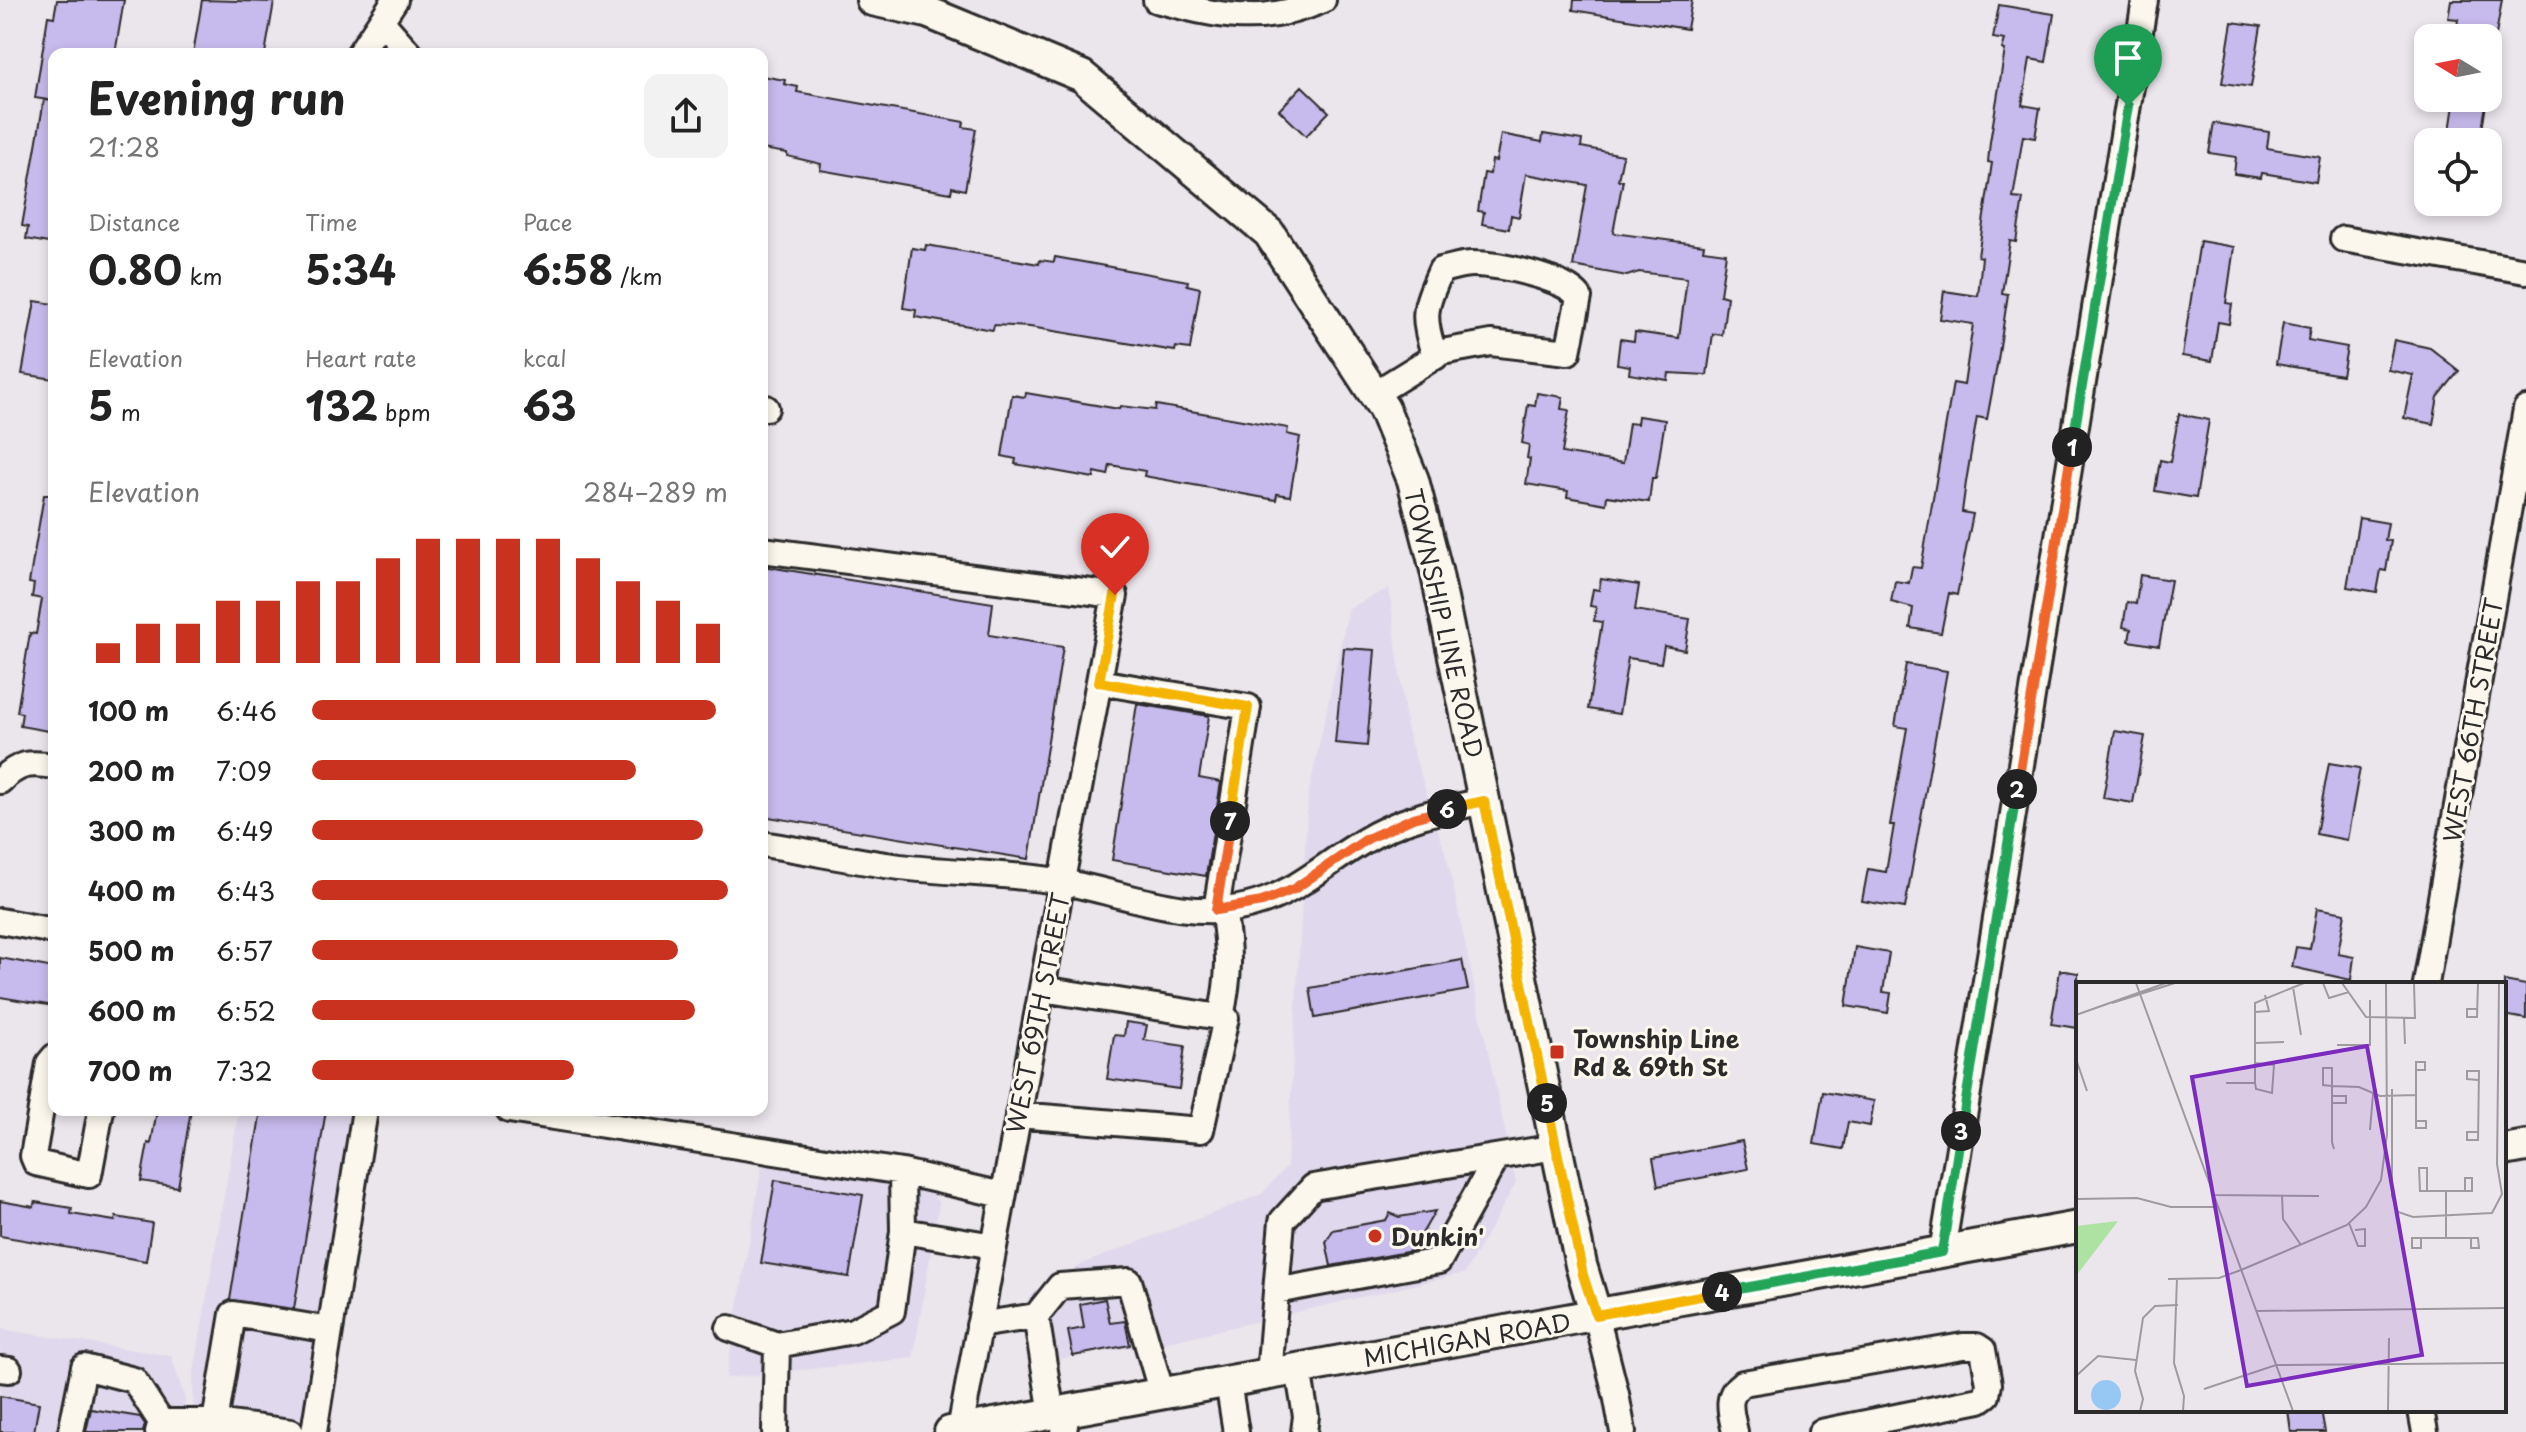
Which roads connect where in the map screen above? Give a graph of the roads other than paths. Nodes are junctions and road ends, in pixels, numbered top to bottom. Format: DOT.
graph roads {
  1 [pos="395,0"];
  2 [pos="872,0"];
  3 [pos="1156,0"];
  4 [pos="1323,0"];
  5 [pos="2145,0"];
  6 [pos="382,22"];
  7 [pos="363,48"];
  8 [pos="405,48"];
  9 [pos="2343,239"];
  10 [pos="2526,271"];
  11 [pos="1435,357"];
  12 [pos="1374,394"];
  13 [pos="2526,409"];
  14 [pos="768,551"];
  15 [pos="1099,682"];
  16 [pos="48,765"];
  17 [pos="0,781"];
  18 [pos="1484,801"];
  19 [pos="768,845"];
  20 [pos="1062,882"];
  21 [pos="1219,910"];
  22 [pos="0,921"];
  23 [pos="48,930"];
  24 [pos="2426,982"];
  25 [pos="1042,989"];
  26 [pos="1221,1017"];
  27 [pos="48,1069"];
  28 [pos="1018,1115"];
  29 [pos="100,1116"];
  30 [pos="364,1116"];
  31 [pos="547,1116"];
  32 [pos="2526,1146"];
  33 [pos="1556,1147"];
  34 [pos="2506,1150"];
  35 [pos="1497,1157"];
  36 [pos="902,1172"];
  37 [pos="1003,1195"];
  38 [pos="2076,1227"];
  39 [pos="903,1231"];
  40 [pos="994,1246"];
  41 [pos="1942,1252"];
  42 [pos="1276,1291"];
  43 [pos="1596,1315"];
  44 [pos="1036,1316"];
  45 [pos="979,1325"];
  46 [pos="729,1328"];
  47 [pos="330,1330"];
  48 [pos="777,1345"];
  49 [pos="1284,1372"];
  50 [pos="1228,1382"];
  51 [pos="1162,1394"];
  52 [pos="2421,1412"];
  53 [pos="1061,1419"];
  54 [pos="215,1422"];
  55 [pos="159,1427"];
  56 [pos="955,1431"];
  57 [pos="71,1432"];
  58 [pos="291,1432"];
  59 [pos="314,1432"];
  60 [pos="775,1432"];
  61 [pos="1236,1432"];
  62 [pos="1304,1432"];
  63 [pos="1623,1432"];
  64 [pos="1735,1432"];
  65 [pos="1821,1432"];
  66 [pos="2425,1432"];
  1 -- 6 [label="street"];
  2 -- 12 [label="main road, TOWNSHIP LINE ROAD"];
  3 -- 4 [label="street"];
  5 -- 41 [label="street"];
  6 -- 7 [label="street"];
  6 -- 8 [label="street"];
  9 -- 10 [label="street"];
  11 -- 11 [label="street"];
  11 -- 12 [label="street"];
  12 -- 18 [label="main road, TOWNSHIP LINE ROAD"];
  13 -- 24 [label="street, WEST 66TH STREET"];
  14 -- 15 [label="street, WEST 69TH STREET"];
  15 -- 20 [label="street, WEST 69TH STREET"];
  15 -- 21 [label="street"];
  16 -- 17 [label="street"];
  18 -- 21 [label="street"];
  18 -- 33 [label="main road, TOWNSHIP LINE ROAD"];
  19 -- 20 [label="street"];
  20 -- 21 [label="street"];
  20 -- 25 [label="street, WEST 69TH STREET"];
  21 -- 26 [label="street"];
  22 -- 23 [label="street"];
  25 -- 26 [label="street"];
  25 -- 28 [label="street, WEST 69TH STREET"];
  26 -- 28 [label="street"];
  27 -- 29 [label="street"];
  28 -- 37 [label="street, WEST 69TH STREET"];
  30 -- 47 [label="street"];
  31 -- 36 [label="street"];
  32 -- 34 [label="main road"];
  33 -- 35 [label="street"];
  33 -- 43 [label="main road, TOWNSHIP LINE ROAD"];
  35 -- 42 [label="street"];
  35 -- 42 [label="street"];
  36 -- 37 [label="street"];
  36 -- 39 [label="street"];
  37 -- 40 [label="street, WEST 69TH STREET"];
  38 -- 41 [label="main road, MICHIGAN ROAD"];
  39 -- 40 [label="street"];
  39 -- 48 [label="street"];
  40 -- 45 [label="street, WEST 69TH STREET"];
  41 -- 43 [label="main road, MICHIGAN ROAD"];
  42 -- 49 [label="street"];
  43 -- 49 [label="main road, MICHIGAN ROAD"];
  43 -- 63 [label="street"];
  44 -- 45 [label="street"];
  44 -- 51 [label="street"];
  44 -- 53 [label="street"];
  45 -- 56 [label="street, WEST 69TH STREET"];
  46 -- 48 [label="street"];
  47 -- 54 [label="street"];
  47 -- 59 [label="street"];
  48 -- 60 [label="street"];
  49 -- 50 [label="main road, MICHIGAN ROAD"];
  49 -- 62 [label="street"];
  50 -- 51 [label="main road, MICHIGAN ROAD"];
  50 -- 61 [label="street"];
  51 -- 53 [label="main road, MICHIGAN ROAD"];
  52 -- 66 [label="street"];
  53 -- 56 [label="main road, MICHIGAN ROAD"];
  54 -- 55 [label="street"];
  54 -- 58 [label="street"];
  55 -- 57 [label="street"];
  64 -- 65 [label="street"];
}
